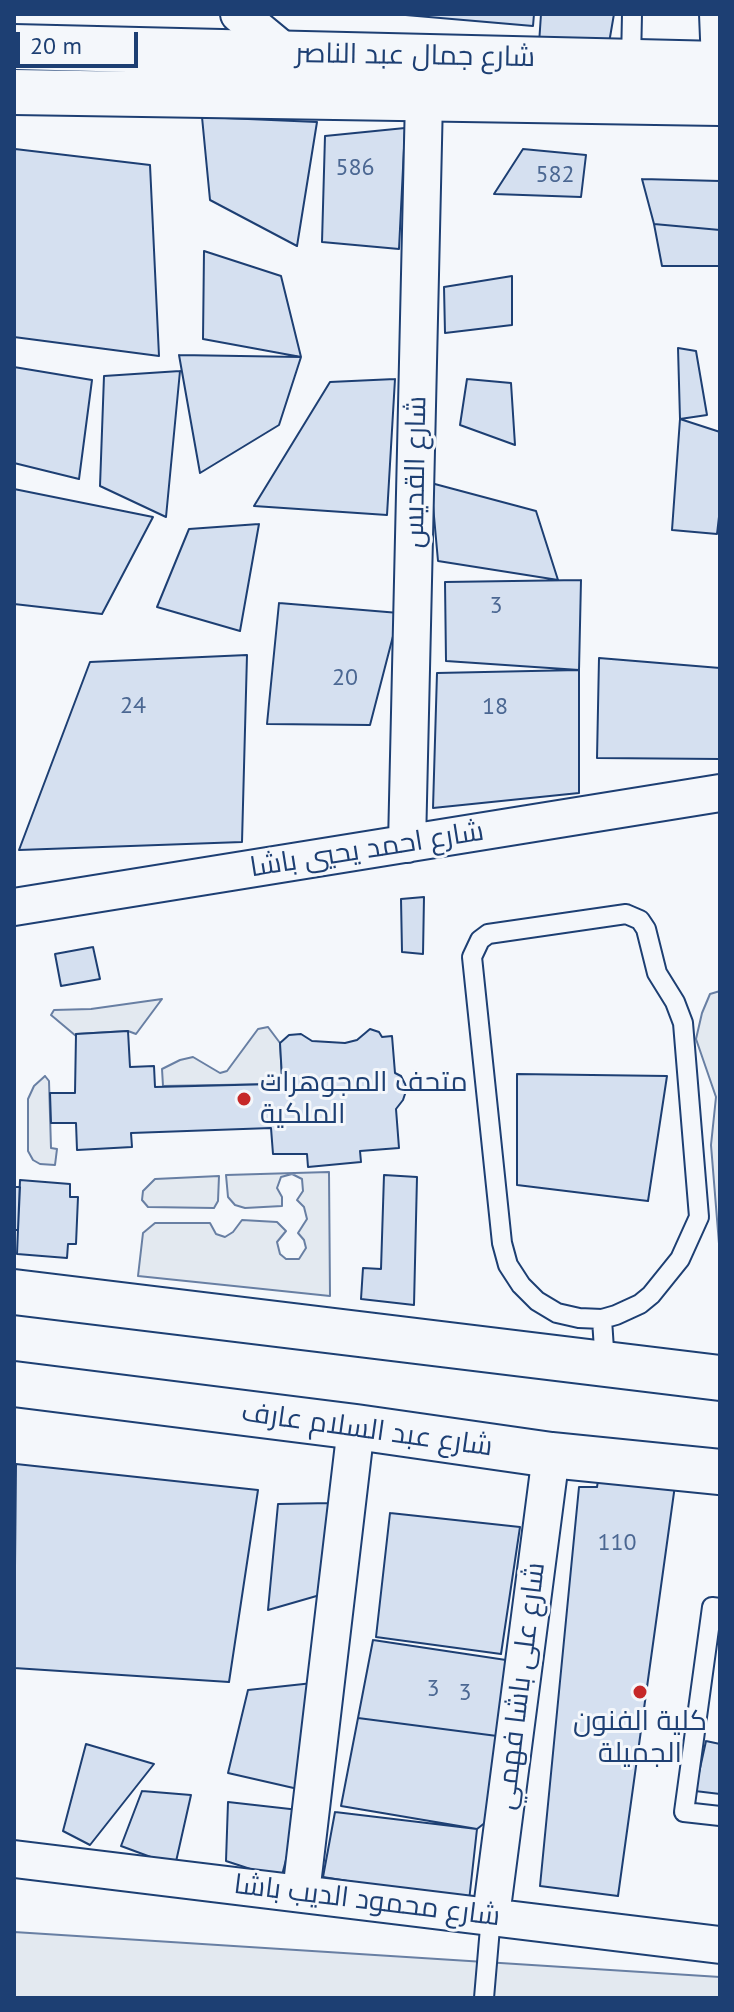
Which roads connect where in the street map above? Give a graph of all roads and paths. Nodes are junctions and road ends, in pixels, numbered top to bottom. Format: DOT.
graph roads {
  1 [pos="239,14"];
  2 [pos="632,14"];
  3 [pos="709,14"];
  4 [pos="14,47"];
  5 [pos="286,53"];
  6 [pos="631,61"];
  7 [pos="717,77"];
  8 [pos="14,92"];
  9 [pos="424,99"];
  10 [pos="720,793"];
  11 [pos="407,844"];
  12 [pos="14,907"];
  13 [pos="14,1292"];
  14 [pos="602,1319"];
  15 [pos="605,1365"];
  16 [pos="720,1378"];
  17 [pos="14,1384"];
  18 [pos="356,1427"];
  19 [pos="551,1455"];
  20 [pos="720,1472"];
  21 [pos="720,1608"];
  22 [pos="720,1816"];
  23 [pos="14,1859"];
  24 [pos="301,1893"];
  25 [pos="491,1916"];
  26 [pos="720,1945"];
  27 [pos="484,1998"];
  1 -- 5 [label="street"];
  2 -- 6 [label="lane"];
  3 -- 7 [label="lane"];
  4 -- 5 [label="street, شارع جمال عبد الناصر"];
  5 -- 6 [label="street, شارع جمال عبد الناصر"];
  6 -- 7 [label="street, شارع جمال عبد الناصر"];
  7 -- 9 [label="street, شارع جمال عبد الناصر"];
  8 -- 9 [label="street, شارع جمال عبد الناصر"];
  9 -- 11 [label="street, شارع القديس"];
  10 -- 11 [label="street, شارع احمد يحيي باشا"];
  11 -- 12 [label="street, شارع احمد يحيي باشا"];
  13 -- 15 [label="street"];
  14 -- 14 [label="lane"];
  14 -- 15 [label="lane"];
  15 -- 16 [label="street"];
  17 -- 18 [label="street, شارع عبد السلام عارف"];
  18 -- 19 [label="street, شارع عبد السلام عارف"];
  18 -- 24 [label="street"];
  19 -- 20 [label="street, شارع عبد السلام عارف"];
  19 -- 25 [label="street, شارع على باشا فهمي"];
  21 -- 22 [label="lane"];
  23 -- 24 [label="street, شارع محمود الديب باشا"];
  24 -- 25 [label="street, شارع محمود الديب باشا"];
  25 -- 26 [label="street, شارع محمود الديب باشا"];
  25 -- 27 [label="lane"];
}
